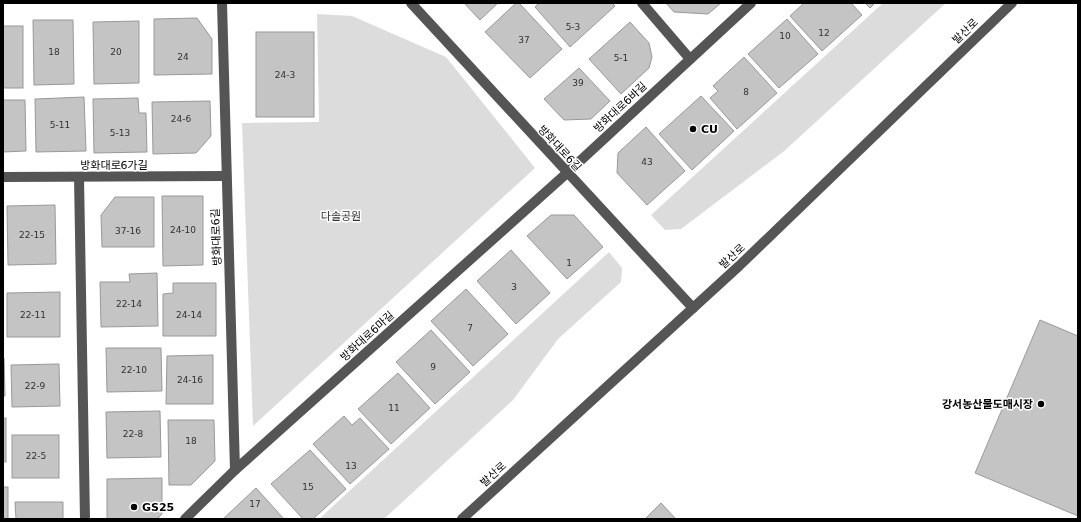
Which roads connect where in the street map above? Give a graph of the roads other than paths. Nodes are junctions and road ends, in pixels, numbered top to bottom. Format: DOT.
graph roads {
  1 [pos="222,3"];
  2 [pos="411,3"];
  3 [pos="642,3"];
  4 [pos="750,3"];
  5 [pos="1012,3"];
  6 [pos="690,59"];
  7 [pos="567,173"];
  8 [pos="226,176"];
  9 [pos="3,177"];
  10 [pos="79,177"];
  11 [pos="693,308"];
  12 [pos="235,470"];
  13 [pos="85,519"];
  14 [pos="185,519"];
  15 [pos="462,519"];
  1 -- 8 [label="street, 방화대로6길"];
  2 -- 7 [label="street, 방화대로6길"];
  3 -- 6 [label="street"];
  4 -- 6 [label="street, 방화대로6바길"];
  5 -- 11 [label="street, 발산로"];
  6 -- 7 [label="street, 방화대로6바길"];
  7 -- 11 [label="street, 방화대로6길"];
  7 -- 12 [label="street, 방화대로6마길"];
  8 -- 10 [label="street, 방화대로6가길"];
  8 -- 12 [label="street, 방화대로6길"];
  9 -- 10 [label="street, 방화대로6가길"];
  10 -- 13 [label="street"];
  11 -- 15 [label="street, 발산로"];
  12 -- 14 [label="street, 방화대로6마길"];
}
